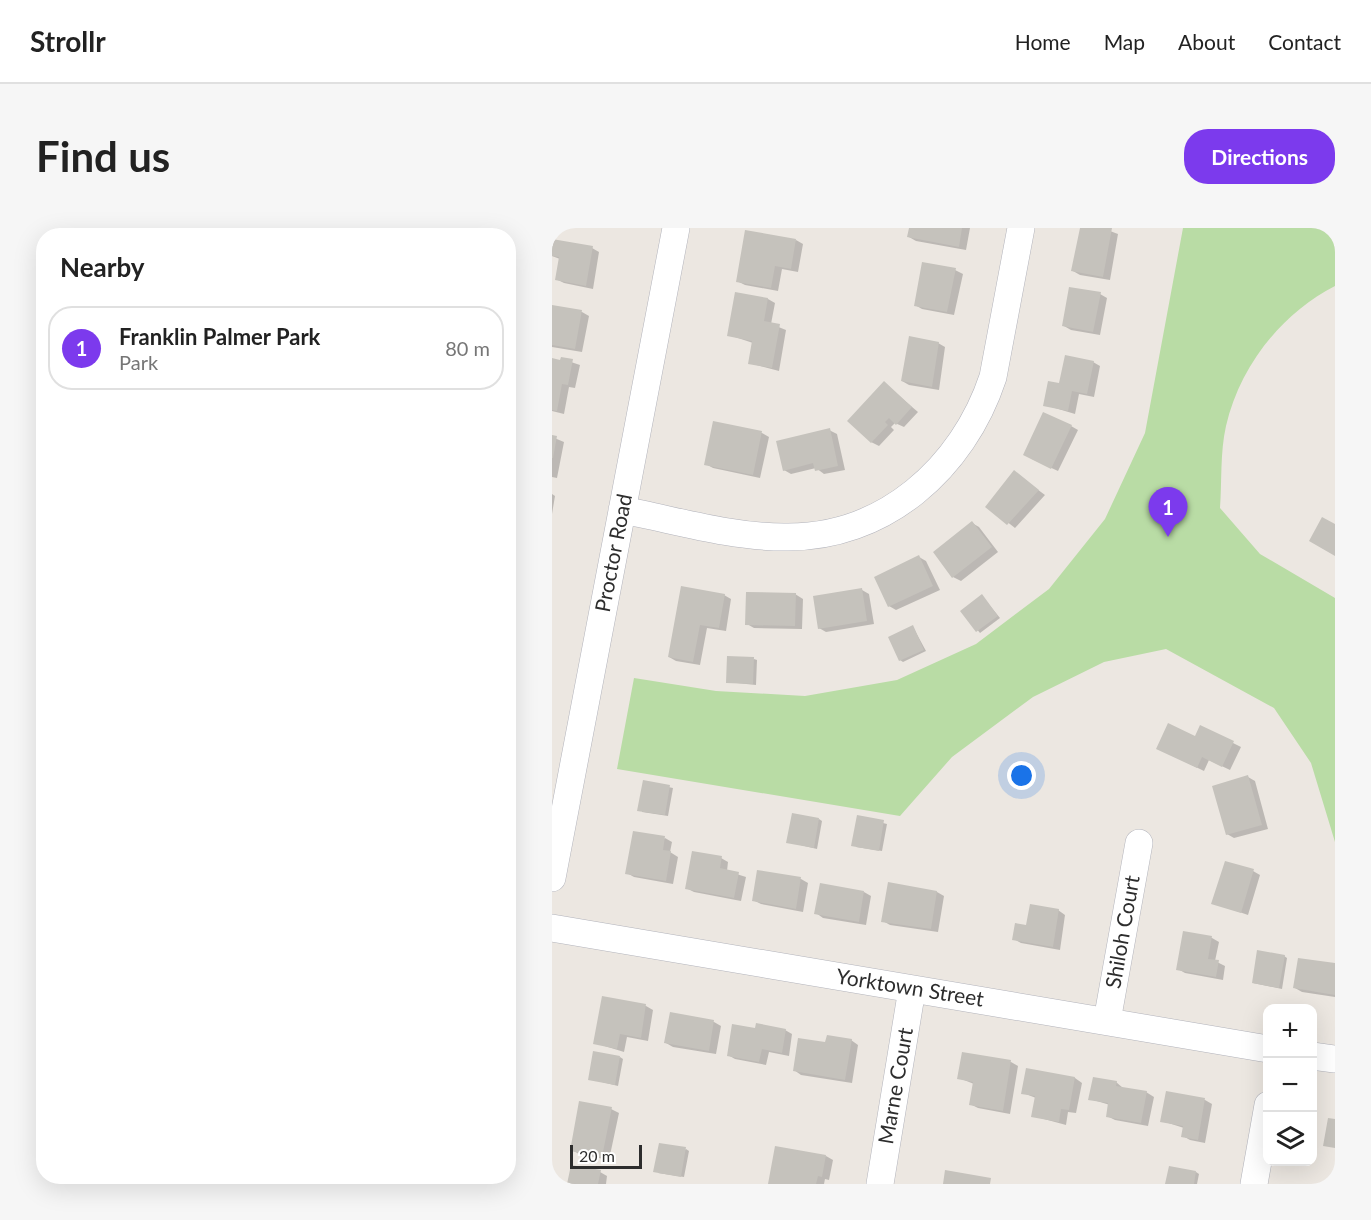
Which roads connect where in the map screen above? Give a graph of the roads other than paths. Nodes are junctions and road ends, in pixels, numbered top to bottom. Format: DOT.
graph roads {
  1 [pos="676,228"];
  2 [pos="1022,228"];
  3 [pos="622,510"];
  4 [pos="1139,843"];
  5 [pos="552,878"];
  6 [pos="552,928"];
  7 [pos="912,989"];
  8 [pos="1107,1021"];
  9 [pos="1263,1048"];
  10 [pos="1317,1057"];
  11 [pos="1335,1059"];
  12 [pos="1267,1112"];
  13 [pos="880,1184"];
  14 [pos="1254,1184"];
  1 -- 3 [label="street, Proctor Road"];
  2 -- 3 [label="street"];
  3 -- 5 [label="street, Proctor Road"];
  4 -- 8 [label="street, Shiloh Court"];
  6 -- 7 [label="street, Yorktown Street"];
  7 -- 8 [label="street, Yorktown Street"];
  7 -- 13 [label="street, Marne Court"];
  8 -- 9 [label="street, Yorktown Street"];
  10 -- 11 [label="street"];
  12 -- 14 [label="street"];
}
